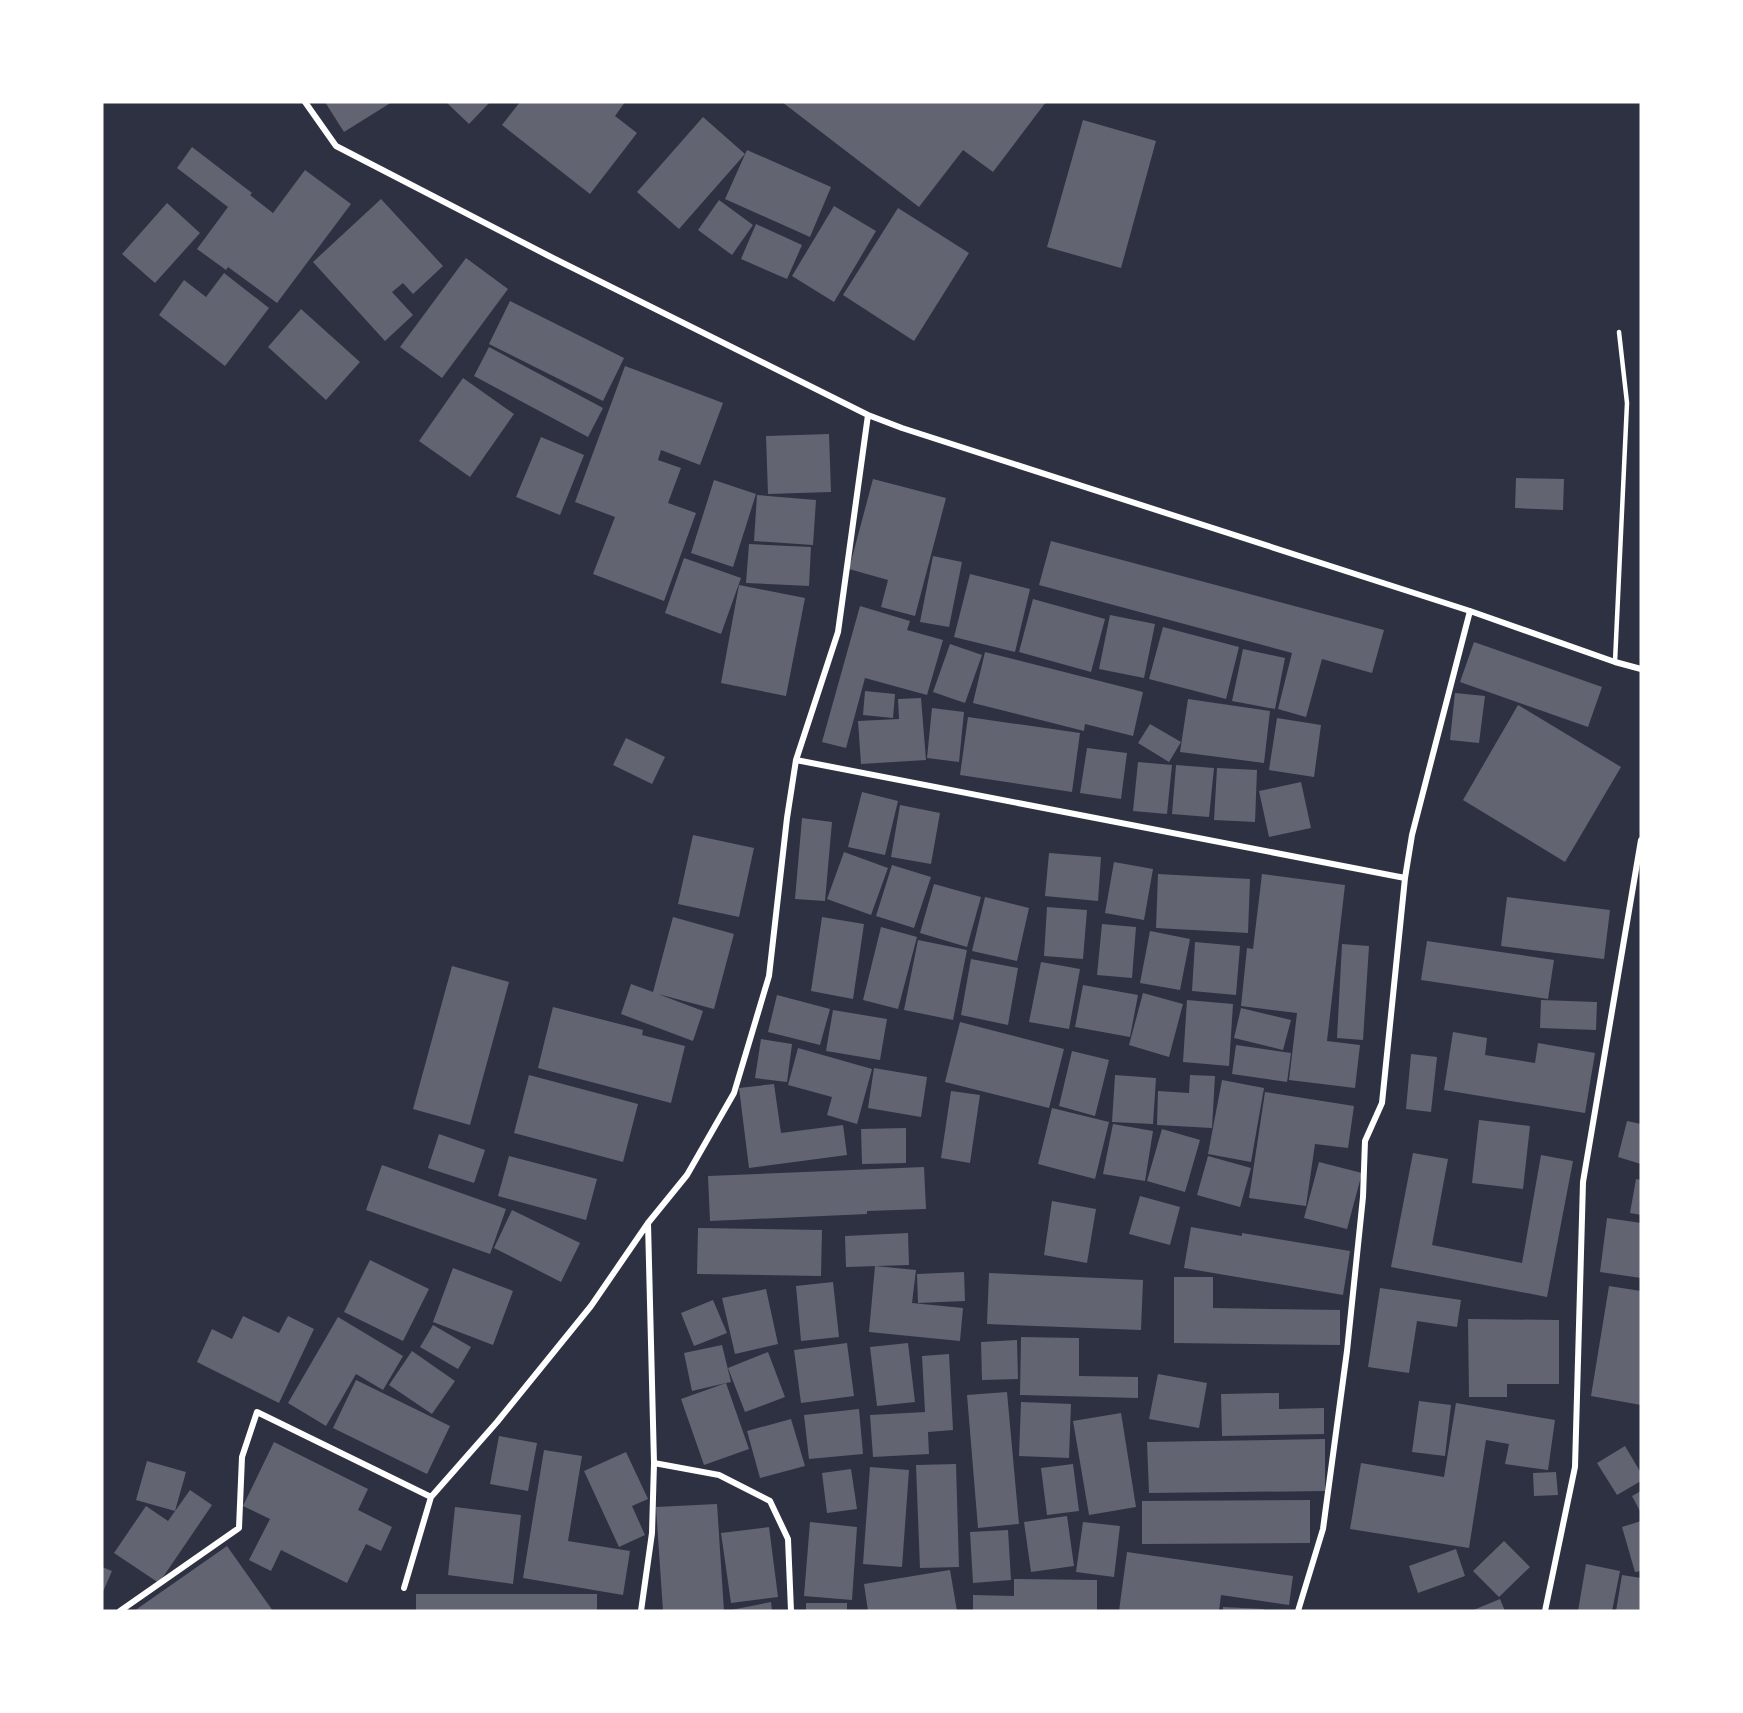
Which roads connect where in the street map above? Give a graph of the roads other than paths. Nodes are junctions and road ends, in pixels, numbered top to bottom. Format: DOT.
graph roads {
  1 [pos="305,102"];
  2 [pos="1619,332"];
  3 [pos="868,415"];
  4 [pos="1470,611"];
  5 [pos="1615,662"];
  6 [pos="1641,669"];
  7 [pos="796,760"];
  8 [pos="1641,840"];
  9 [pos="1405,878"];
  10 [pos="648,1223"];
  11 [pos="654,1463"];
  12 [pos="431,1497"];
  13 [pos="404,1588"];
  14 [pos="120,1611"];
  15 [pos="641,1611"];
  16 [pos="791,1611"];
  17 [pos="1298,1611"];
  18 [pos="1545,1611"];
  1 -- 3 [label="street"];
  2 -- 5 [label="lane"];
  3 -- 4 [label="street"];
  3 -- 7 [label="street"];
  4 -- 5 [label="street"];
  4 -- 9 [label="street"];
  5 -- 6 [label="street"];
  7 -- 9 [label="street"];
  7 -- 10 [label="street"];
  8 -- 18 [label="street"];
  9 -- 17 [label="street"];
  10 -- 11 [label="street"];
  10 -- 12 [label="street"];
  11 -- 15 [label="street"];
  11 -- 16 [label="street"];
  12 -- 13 [label="street"];
  12 -- 14 [label="street"];
}
